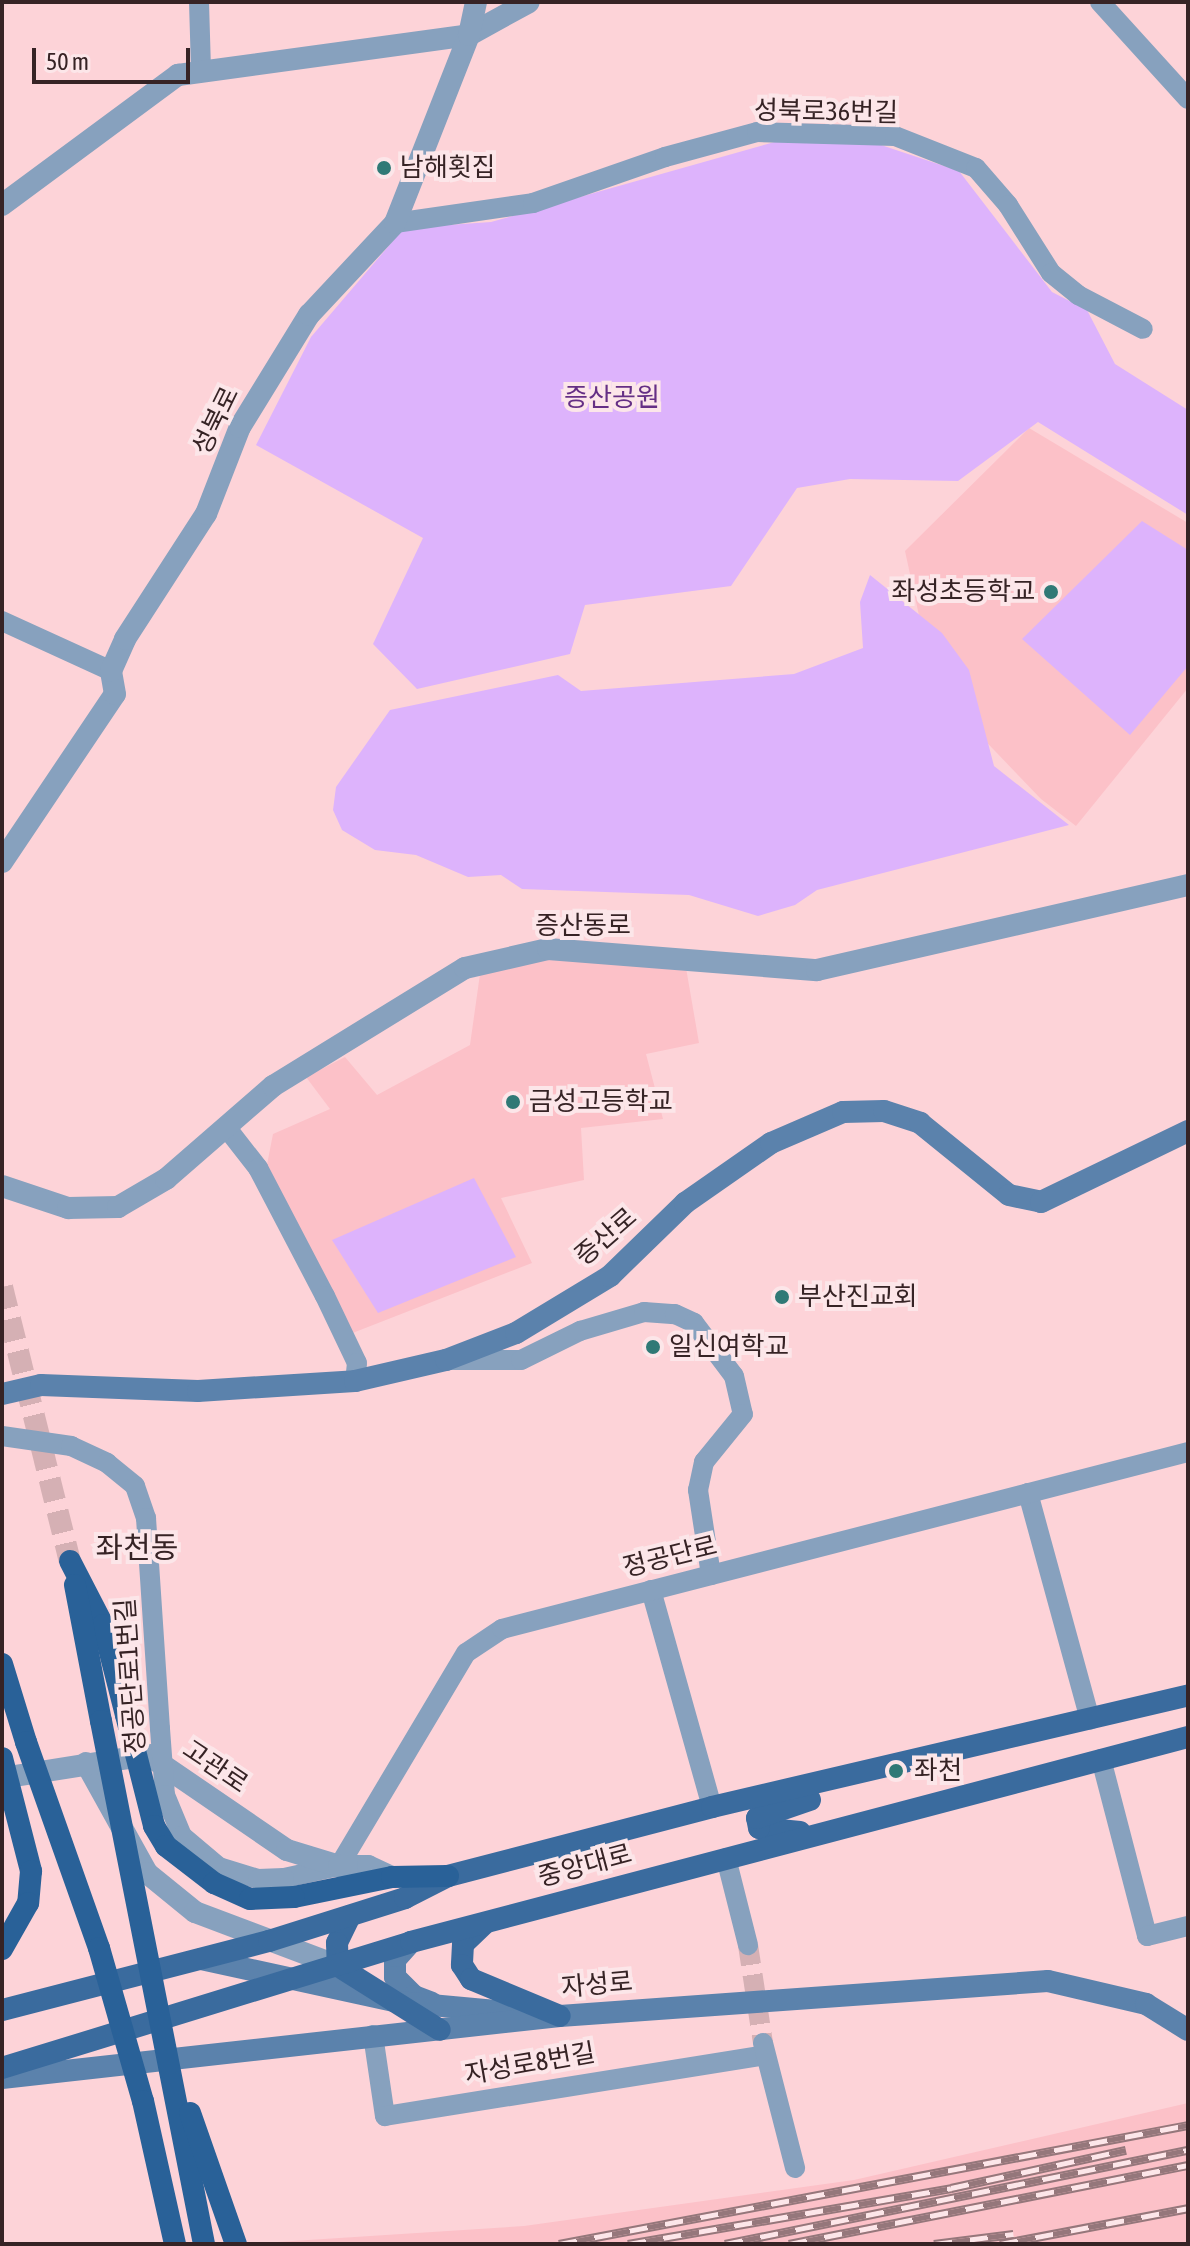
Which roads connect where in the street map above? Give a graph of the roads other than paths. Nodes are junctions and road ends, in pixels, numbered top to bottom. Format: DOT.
graph roads {
  1 [pos="199,2"];
  2 [pos="476,2"];
  3 [pos="529,2"];
  4 [pos="1100,2"];
  5 [pos="469,35"];
  6 [pos="201,71"];
  7 [pos="1188,99"];
  8 [pos="2,205"];
  9 [pos="395,223"];
  10 [pos="1143,329"];
  11 [pos="2,621"];
  12 [pos="111,671"];
  13 [pos="2,862"];
  14 [pos="1188,885"];
  15 [pos="226,1127"];
  16 [pos="1188,1131"];
  17 [pos="2,1186"];
  18 [pos="446,1360"];
  19 [pos="355,1381"];
  20 [pos="2,1394"];
  21 [pos="2,1436"];
  22 [pos="1188,1452"];
  23 [pos="1028,1493"];
  24 [pos="711,1575"];
  25 [pos="651,1590"];
  26 [pos="2,1664"];
  27 [pos="1188,1695"];
  28 [pos="1090,1720"];
  29 [pos="1188,1737"];
  30 [pos="2,1758"];
  31 [pos="1101,1759"];
  32 [pos="86,1763"];
  33 [pos="885,1770"];
  34 [pos="2,1778"];
  35 [pos="712,1807"];
  36 [pos="817,1834"];
  37 [pos="726,1858"];
  38 [pos="339,1866"];
  39 [pos="448,1876"];
  40 [pos="392,1877"];
  41 [pos="289,1887"];
  42 [pos="350,1916"];
  43 [pos="487,1921"];
  44 [pos="1188,1926"];
  45 [pos="269,1941"];
  46 [pos="411,1942"];
  47 [pos="748,1945"];
  48 [pos="2,1949"];
  49 [pos="201,1959"];
  50 [pos="338,1966"];
  51 [pos="289,1979"];
  52 [pos="398,2002"];
  53 [pos="440,2007"];
  54 [pos="2,2010"];
  55 [pos="560,2016"];
  56 [pos="440,2030"];
  57 [pos="1188,2030"];
  58 [pos="373,2035"];
  59 [pos="165,2043"];
  60 [pos="2,2068"];
  61 [pos="2,2078"];
  62 [pos="795,2168"];
  63 [pos="175,2244"];
  64 [pos="204,2244"];
  65 [pos="236,2244"];
  1 -- 6 [label="street"];
  2 -- 5 [label="street, 성북로"];
  3 -- 5 [label="street"];
  4 -- 7 [label="street"];
  5 -- 6 [label="street"];
  5 -- 9 [label="street, 성북로"];
  6 -- 8 [label="street"];
  9 -- 10 [label="street, 성북로36번길"];
  9 -- 12 [label="street, 성북로"];
  11 -- 12 [label="street"];
  12 -- 13 [label="street, 성북로"];
  14 -- 15 [label="street, 증산동로"];
  15 -- 17 [label="street, 증산동로"];
  15 -- 19 [label="street"];
  16 -- 18 [label="main road, 증산로"];
  18 -- 19 [label="main road, 증산로"];
  18 -- 24 [label="street"];
  19 -- 20 [label="main road, 증산로"];
  21 -- 41 [label="street, 정공단로1번길, bridge"];
  22 -- 23 [label="street, 정공단로"];
  23 -- 24 [label="street, 정공단로"];
  23 -- 28 [label="street"];
  24 -- 25 [label="street, 정공단로"];
  25 -- 35 [label="street"];
  25 -- 38 [label="street, 정공단로"];
  26 -- 63 [label="highway, bridge"];
  27 -- 28 [label="main road, 중앙대로"];
  28 -- 33 [label="main road, 중앙대로"];
  29 -- 31 [label="main road, 중앙대로"];
  30 -- 48 [label="highway, bridge"];
  31 -- 36 [label="main road, 중앙대로"];
  31 -- 44 [label="street"];
  32 -- 34 [label="street, 고관로"];
  32 -- 38 [label="street, 고관로"];
  32 -- 45 [label="street"];
  33 -- 35 [label="main road, 중앙대로"];
  33 -- 36 [label="main road"];
  35 -- 39 [label="main road, 중앙대로"];
  36 -- 37 [label="main road, 중앙대로"];
  37 -- 43 [label="main road, 중앙대로"];
  37 -- 47 [label="street"];
  38 -- 40 [label="street"];
  38 -- 41 [label="street, 정공단로1번길"];
  39 -- 40 [label="highway"];
  39 -- 42 [label="main road, 중앙대로"];
  40 -- 41 [label="highway"];
  41 -- 59 [label="highway, bridge"];
  42 -- 45 [label="main road, 중앙대로"];
  42 -- 50 [label="main road"];
  43 -- 46 [label="main road, 중앙대로"];
  43 -- 55 [label="main road"];
  45 -- 49 [label="main road, 중앙대로"];
  45 -- 50 [label="street"];
  46 -- 50 [label="main road, 중앙대로"];
  46 -- 53 [label="main road"];
  49 -- 51 [label="main road"];
  49 -- 54 [label="main road, 중앙대로"];
  50 -- 51 [label="main road, 중앙대로"];
  50 -- 52 [label="main road"];
  51 -- 52 [label="main road"];
  51 -- 60 [label="main road, 중앙대로"];
  52 -- 53 [label="main road"];
  52 -- 56 [label="main road"];
  53 -- 55 [label="main road"];
  55 -- 56 [label="main road, 자성로"];
  55 -- 57 [label="main road, 자성로"];
  56 -- 58 [label="main road, 자성로"];
  58 -- 61 [label="main road, 자성로"];
  58 -- 62 [label="street, 자성로8번길"];
  59 -- 64 [label="highway, bridge"];
  59 -- 65 [label="highway, bridge"];
}
